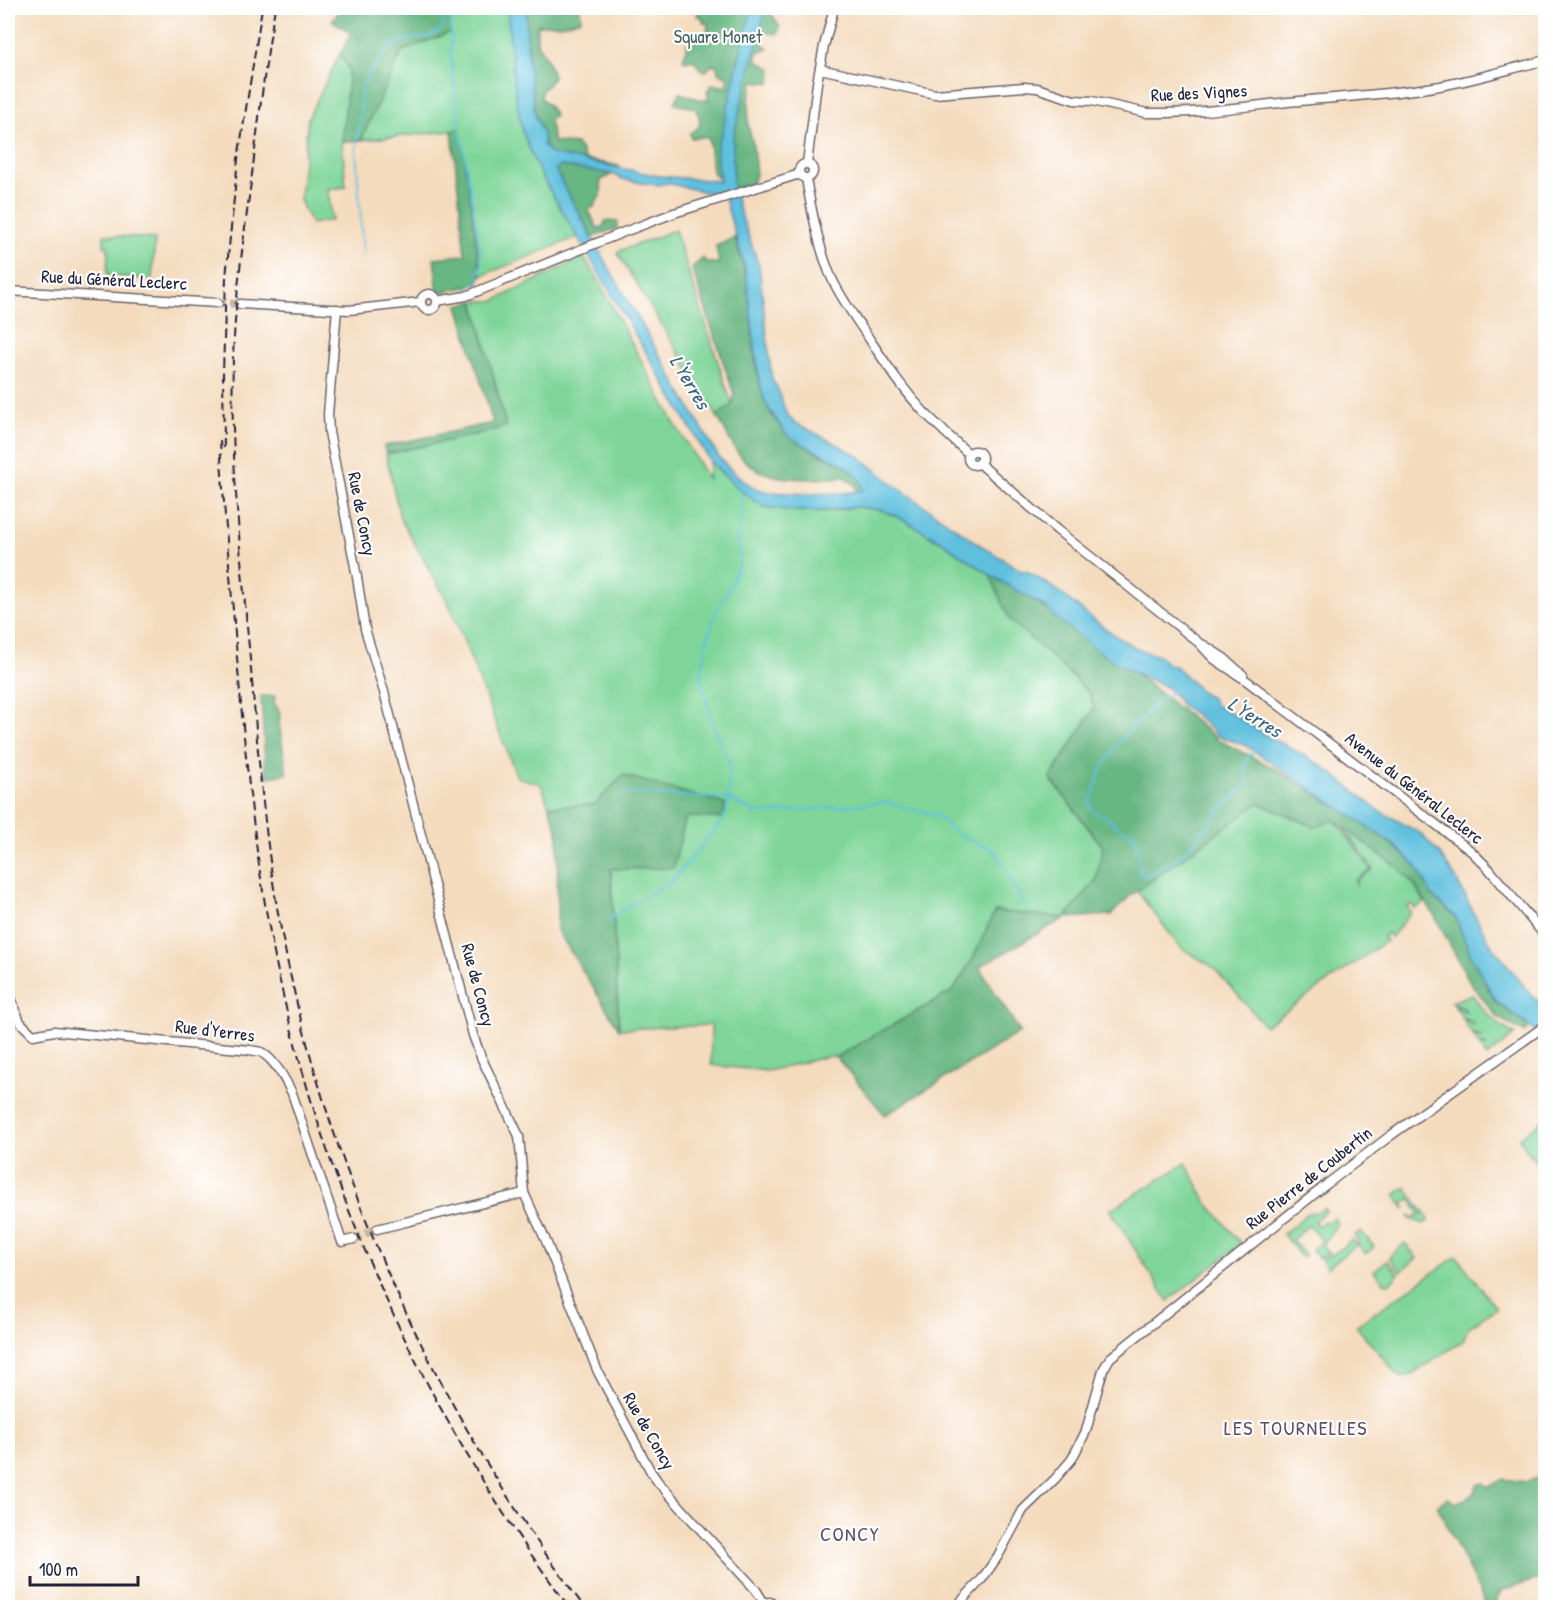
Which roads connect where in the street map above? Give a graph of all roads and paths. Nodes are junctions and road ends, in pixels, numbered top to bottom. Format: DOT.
graph roads {
  1 [pos="834,8"];
  2 [pos="1545,60"];
  3 [pos="820,69"];
  4 [pos="803,176"];
  5 [pos="8,291"];
  6 [pos="218,303"];
  7 [pos="240,304"];
  8 [pos="337,309"];
  9 [pos="1545,937"];
  10 [pos="8,990"];
  11 [pos="1545,1025"];
  12 [pos="524,1193"];
  13 [pos="377,1229"];
  14 [pos="354,1239"];
  15 [pos="762,1605"];
  16 [pos="778,1608"];
  17 [pos="955,1608"];
  1 -- 3 [label="street"];
  2 -- 3 [label="street, Rue des Vignes"];
  3 -- 4 [label="street, Avenue du Général Leclerc"];
  4 -- 8 [label="street"];
  4 -- 9 [label="street, Avenue du Général Leclerc"];
  5 -- 6 [label="street, Rue du Général Leclerc"];
  7 -- 8 [label="street"];
  8 -- 12 [label="street, Rue de Concy"];
  10 -- 14 [label="street, Rue d'Yerres"];
  11 -- 17 [label="street, Rue Pierre de Coubertin"];
  12 -- 13 [label="street"];
  12 -- 15 [label="street, Rue de Concy"];
  15 -- 16 [label="street, Rue de Concy"];
}
